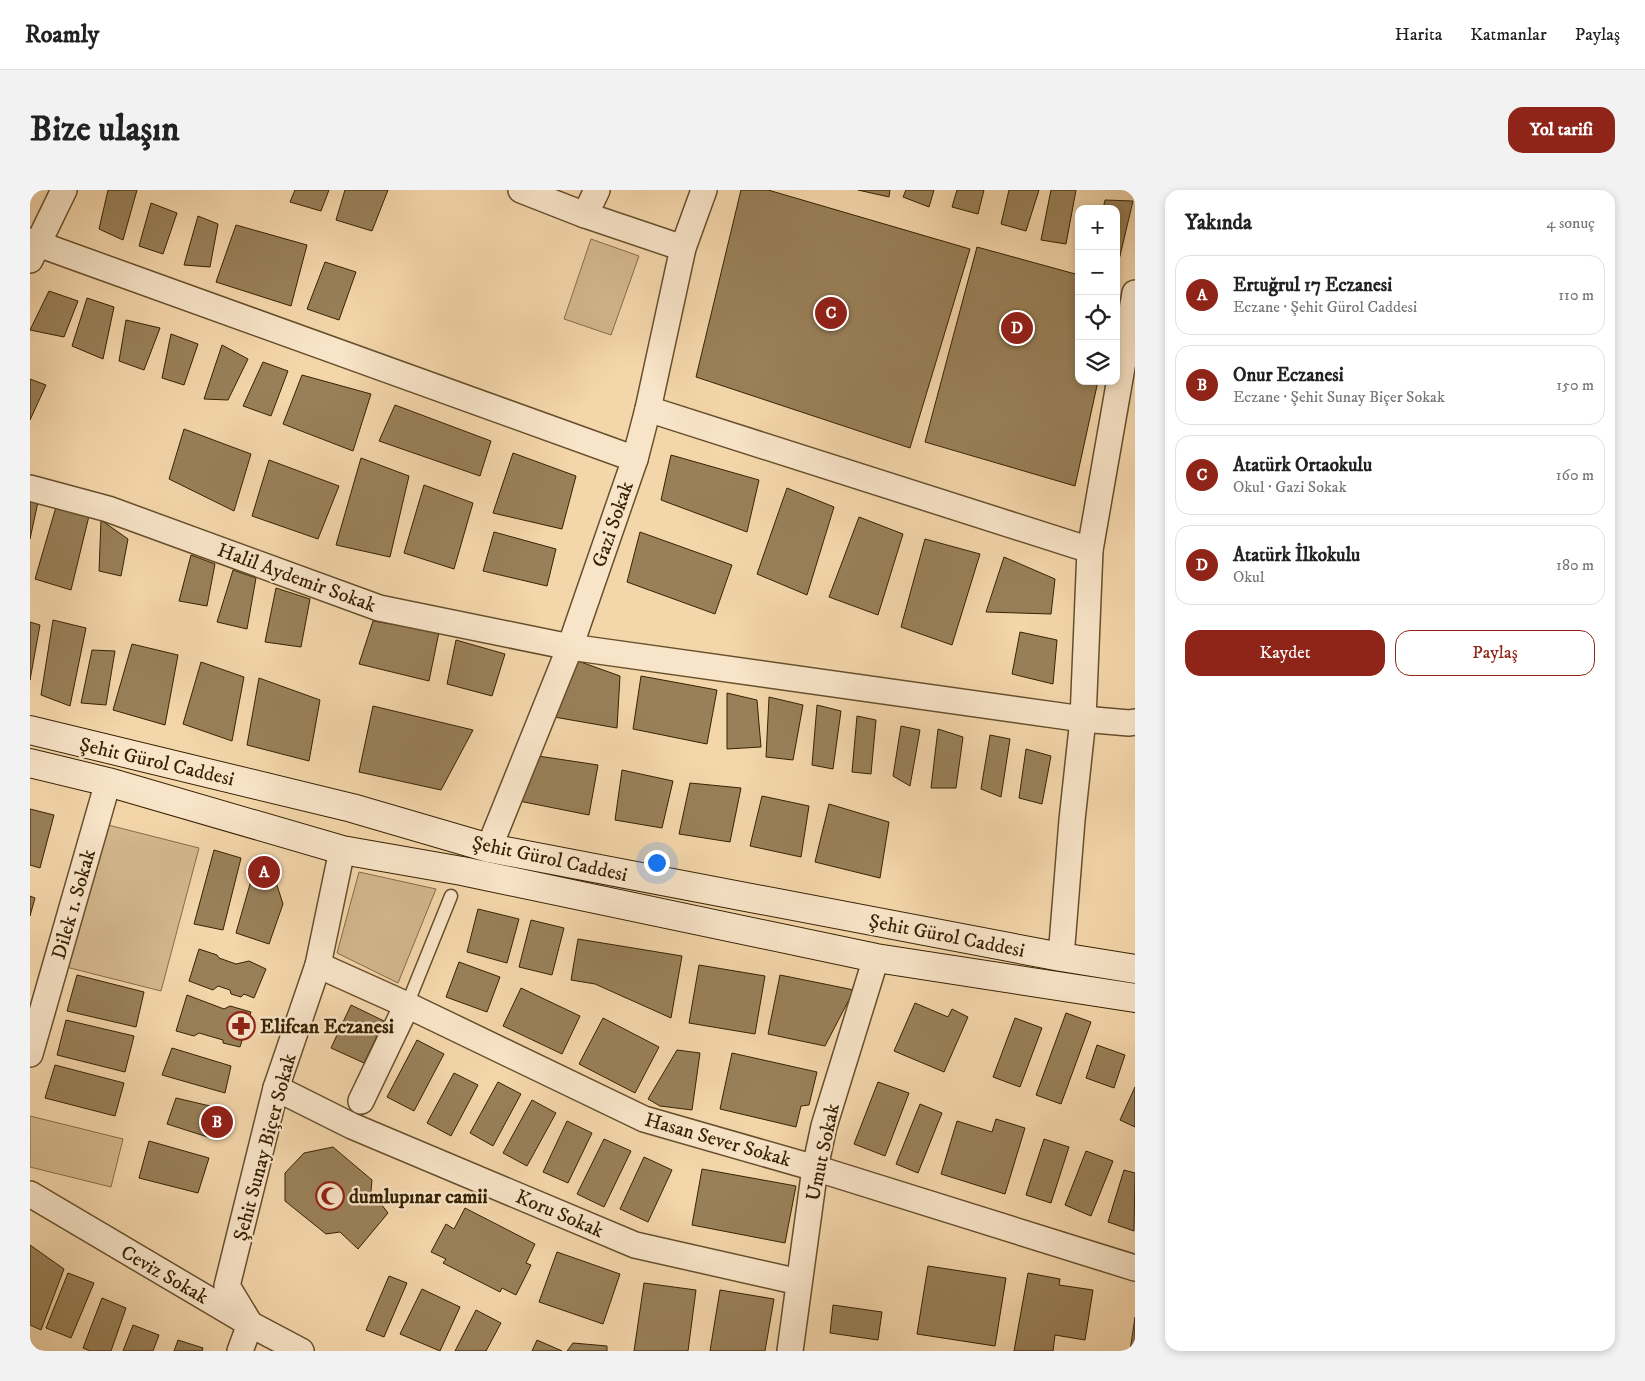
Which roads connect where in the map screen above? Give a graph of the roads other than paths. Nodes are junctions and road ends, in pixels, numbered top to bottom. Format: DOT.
graph roads {
  1 [pos="64,190"];
  2 [pos="521,190"];
  3 [pos="597,190"];
  4 [pos="704,190"];
  5 [pos="585,215"];
  6 [pos="32,248"];
  7 [pos="683,248"];
  8 [pos="1135,293"];
  9 [pos="648,409"];
  10 [pos="634,459"];
  11 [pos="30,488"];
  12 [pos="1090,550"];
  13 [pos="570,647"];
  14 [pos="1083,718"];
  15 [pos="1135,722"];
  16 [pos="30,730"];
  17 [pos="30,763"];
  18 [pos="108,782"];
  19 [pos="352,808"];
  20 [pos="489,848"];
  21 [pos="342,850"];
  22 [pos="451,896"];
  23 [pos="1061,957"];
  24 [pos="876,958"];
  25 [pos="318,965"];
  26 [pos="1135,969"];
  27 [pos="1135,998"];
  28 [pos="407,1005"];
  29 [pos="30,1054"];
  30 [pos="276,1088"];
  31 [pos="361,1101"];
  32 [pos="815,1168"];
  33 [pos="30,1194"];
  34 [pos="1135,1268"];
  35 [pos="799,1282"];
  36 [pos="250,1324"];
  37 [pos="240,1351"];
  38 [pos="301,1351"];
  39 [pos="790,1351"];
  1 -- 6 [label="street"];
  2 -- 5 [label="street"];
  3 -- 5 [label="street"];
  4 -- 7 [label="street, Gazi Sokak"];
  5 -- 7 [label="street"];
  6 -- 10 [label="street"];
  7 -- 9 [label="street, Gazi Sokak"];
  8 -- 12 [label="street"];
  9 -- 10 [label="street, Gazi Sokak"];
  9 -- 12 [label="street"];
  10 -- 13 [label="street, Gazi Sokak"];
  11 -- 13 [label="street, Halil Aydemir Sokak"];
  12 -- 14 [label="street"];
  13 -- 14 [label="street, Halil Aydemir Sokak"];
  13 -- 20 [label="street, Gazi Sokak"];
  14 -- 15 [label="street, Halil Aydemir Sokak"];
  14 -- 23 [label="street"];
  16 -- 19 [label="main road, Şehit Gürol Caddesi"];
  17 -- 18 [label="main road, Şehit Gürol Caddesi"];
  18 -- 21 [label="main road, Şehit Gürol Caddesi"];
  18 -- 29 [label="street, Dilek 1. Sokak"];
  19 -- 20 [label="main road, Şehit Gürol Caddesi"];
  19 -- 21 [label="main road"];
  20 -- 23 [label="main road, Şehit Gürol Caddesi"];
  21 -- 24 [label="main road, Şehit Gürol Caddesi"];
  21 -- 25 [label="street, Şehit Sunay Biçer Sokak"];
  22 -- 28 [label="lane"];
  23 -- 26 [label="main road, Şehit Gürol Caddesi"];
  24 -- 27 [label="main road, Şehit Gürol Caddesi"];
  24 -- 32 [label="street, Umut Sokak"];
  25 -- 28 [label="street, Hasan Sever Sokak"];
  25 -- 30 [label="street, Şehit Sunay Biçer Sokak"];
  28 -- 31 [label="street"];
  28 -- 32 [label="street, Hasan Sever Sokak"];
  30 -- 35 [label="street, Koru Sokak"];
  30 -- 36 [label="street, Şehit Sunay Biçer Sokak"];
  32 -- 34 [label="street, Hasan Sever Sokak"];
  32 -- 35 [label="street, Umut Sokak"];
  33 -- 36 [label="street, Ceviz Sokak"];
  35 -- 39 [label="street, Umut Sokak"];
  36 -- 37 [label="street"];
  36 -- 38 [label="street, Ceviz Sokak"];
}
